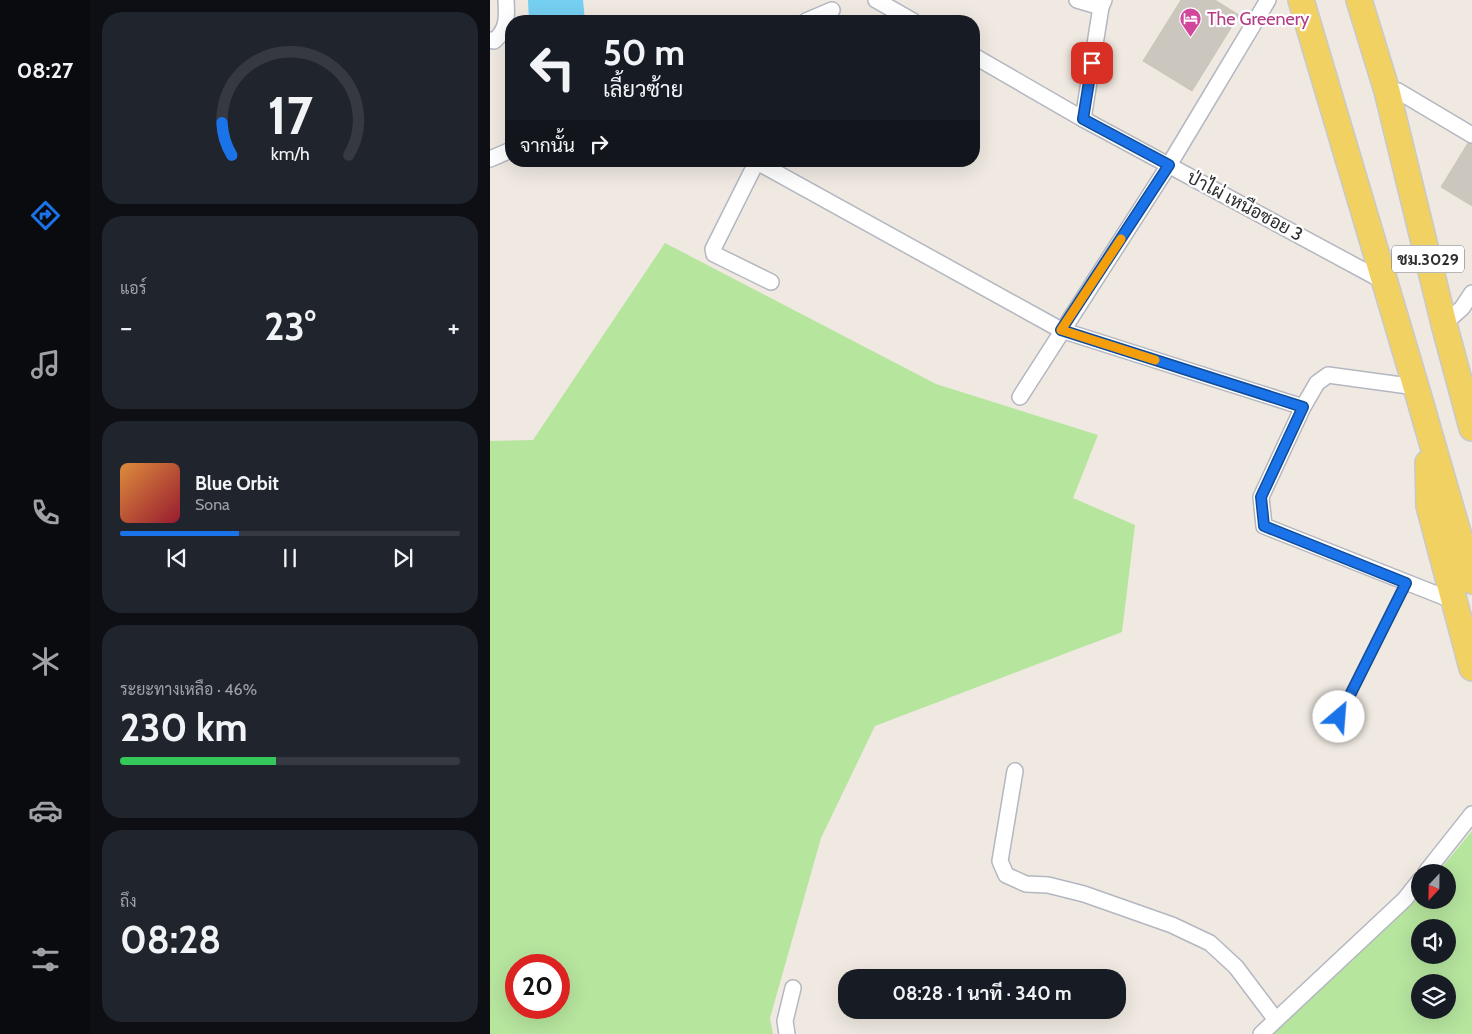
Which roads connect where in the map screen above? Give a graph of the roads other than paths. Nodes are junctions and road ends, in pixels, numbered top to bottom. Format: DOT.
graph roads {
  1 [pos="506,0"];
  2 [pos="876,0"];
  3 [pos="1077,0"];
  4 [pos="1268,0"];
  5 [pos="1301,0"];
  6 [pos="1359,0"];
  7 [pos="1102,3"];
  8 [pos="832,10"];
  9 [pos="507,15"];
  10 [pos="820,15"];
  11 [pos="902,15"];
  12 [pos="505,26"];
  13 [pos="490,40"];
  14 [pos="980,59"];
  15 [pos="1386,91"];
  16 [pos="1083,119"];
  17 [pos="1472,135"];
  18 [pos="505,153"];
  19 [pos="490,159"];
  20 [pos="1169,165"];
  21 [pos="754,167"];
  22 [pos="768,167"];
  23 [pos="771,282"];
  24 [pos="1385,282"];
  25 [pos="1472,293"];
  26 [pos="1444,324"];
  27 [pos="1061,330"];
  28 [pos="1472,364"];
  29 [pos="1416,387"];
  30 [pos="1020,396"];
  31 [pos="1303,407"];
  32 [pos="1426,426"];
  33 [pos="1472,428"];
  34 [pos="1472,581"];
  35 [pos="1406,583"];
  36 [pos="1454,601"];
  37 [pos="1472,668"];
  38 [pos="1339,717"];
  39 [pos="1015,771"];
  40 [pos="1472,814"];
  41 [pos="1432,864"];
  42 [pos="1411,891"];
  43 [pos="793,988"];
  44 [pos="1276,1020"];
  45 [pos="787,1034"];
  46 [pos="1261,1034"];
  1 -- 9 [label="street"];
  2 -- 11 [label="street"];
  3 -- 7 [label="street"];
  4 -- 20 [label="street"];
  5 -- 24 [label="main road, ชม.3029"];
  6 -- 15 [label="main road, ชม.3029"];
  7 -- 16 [label="street"];
  8 -- 10 [label="street"];
  12 -- 13 [label="street"];
  14 -- 16 [label="street, ป่าไผ่ เหนือซอย 3"];
  15 -- 17 [label="street"];
  15 -- 26 [label="main road, ชม.3029"];
  16 -- 20 [label="street, ป่าไผ่ เหนือซอย 3"];
  18 -- 19 [label="street"];
  20 -- 24 [label="street, ป่าไผ่ เหนือซอย 3"];
  20 -- 27 [label="street"];
  21 -- 23 [label="street"];
  22 -- 27 [label="street"];
  24 -- 29 [label="main road, ชม.3029"];
  25 -- 26 [label="street"];
  26 -- 28 [label="main road, ชม.3029"];
  26 -- 33 [label="main road, ชม.3029"];
  27 -- 30 [label="street"];
  27 -- 31 [label="street"];
  29 -- 31 [label="street"];
  29 -- 32 [label="main road, ชม.3029"];
  31 -- 35 [label="street"];
  32 -- 34 [label="main road, ชม.3029"];
  32 -- 36 [label="main road, ชม.3029"];
  35 -- 36 [label="street"];
  35 -- 38 [label="lane"];
  36 -- 37 [label="main road, ชม.3029"];
  39 -- 44 [label="street"];
  40 -- 41 [label="street"];
  42 -- 44 [label="street"];
  43 -- 45 [label="street"];
  44 -- 46 [label="street"];
}
